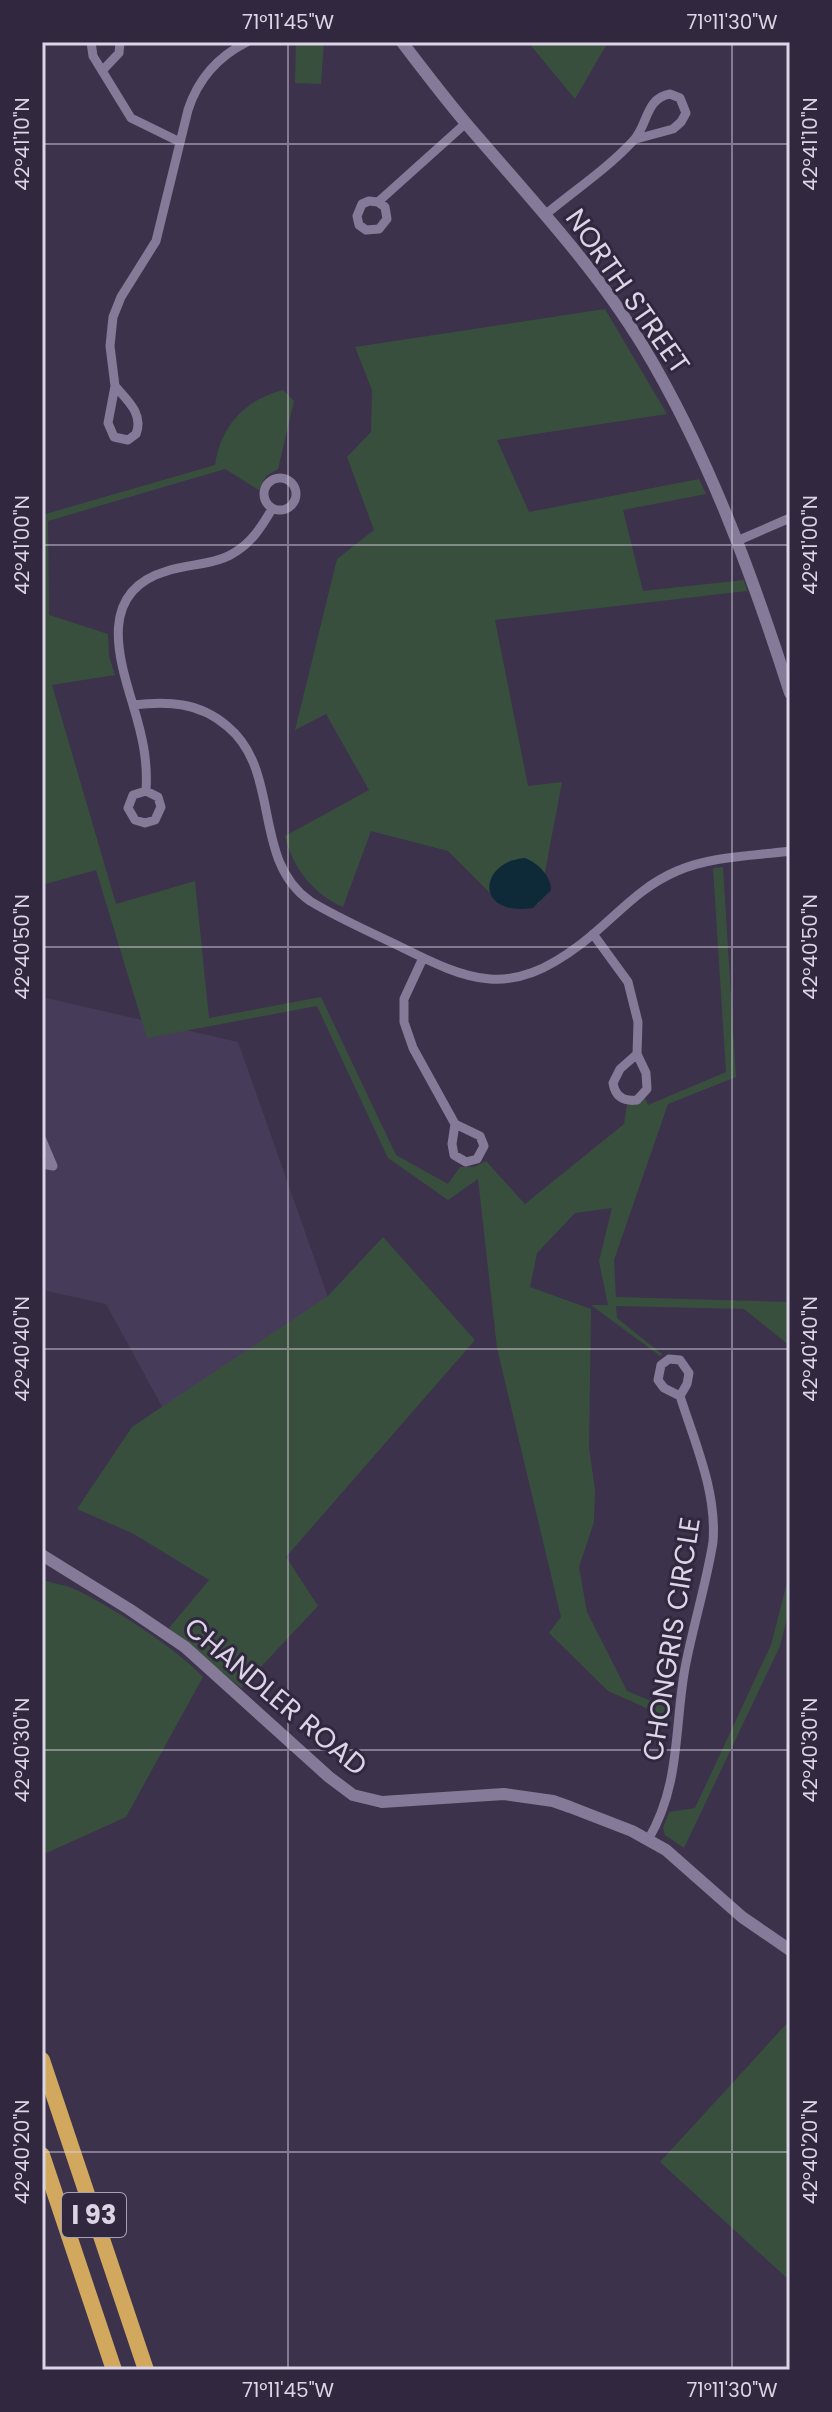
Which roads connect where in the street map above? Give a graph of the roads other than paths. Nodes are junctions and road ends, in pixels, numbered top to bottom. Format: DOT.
graph roads {
  1 [pos="91,42"];
  2 [pos="120,42"];
  3 [pos="247,42"];
  4 [pos="402,42"];
  5 [pos="102,71"];
  6 [pos="466,123"];
  7 [pos="636,139"];
  8 [pos="180,142"];
  9 [pos="378,202"];
  10 [pos="546,214"];
  11 [pos="115,386"];
  12 [pos="272,509"];
  13 [pos="790,518"];
  14 [pos="737,541"];
  15 [pos="790,693"];
  16 [pos="133,705"];
  17 [pos="146,791"];
  18 [pos="790,851"];
  19 [pos="593,934"];
  20 [pos="423,958"];
  21 [pos="637,1054"];
  22 [pos="455,1124"];
  23 [pos="42,1140"];
  24 [pos="42,1164"];
  25 [pos="680,1396"];
  26 [pos="42,1555"];
  27 [pos="648,1840"];
  28 [pos="790,1950"];
  29 [pos="42,2060"];
  30 [pos="42,2155"];
  31 [pos="114,2370"];
  32 [pos="146,2370"];
  1 -- 5 [label="street"];
  2 -- 5 [label="street"];
  3 -- 8 [label="street"];
  4 -- 6 [label="street, NORTH STREET"];
  5 -- 8 [label="street"];
  6 -- 9 [label="street"];
  6 -- 10 [label="street, NORTH STREET"];
  7 -- 7 [label="street"];
  7 -- 10 [label="street"];
  8 -- 11 [label="street"];
  10 -- 14 [label="street, NORTH STREET"];
  11 -- 11 [label="street"];
  12 -- 16 [label="street"];
  13 -- 14 [label="street"];
  14 -- 15 [label="street, NORTH STREET"];
  16 -- 17 [label="street"];
  16 -- 20 [label="street"];
  18 -- 19 [label="street"];
  19 -- 20 [label="street"];
  19 -- 21 [label="street"];
  20 -- 22 [label="street"];
  21 -- 21 [label="street"];
  23 -- 24 [label="street"];
  25 -- 27 [label="street, CHONGRIS CIRCLE"];
  26 -- 27 [label="street, CHANDLER ROAD"];
  27 -- 28 [label="street, CHANDLER ROAD"];
  29 -- 32 [label="highway, I 93"];
  30 -- 31 [label="highway, I 93"];
}
